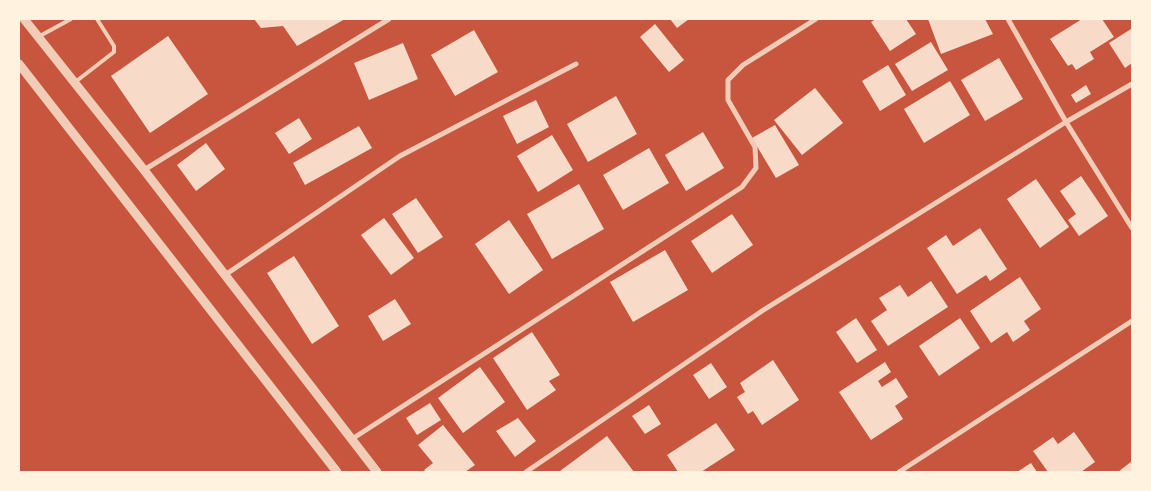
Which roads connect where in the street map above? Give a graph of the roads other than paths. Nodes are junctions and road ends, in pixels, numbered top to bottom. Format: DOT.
graph roads {
  1 [pos="25,19"];
  2 [pos="71,19"];
  3 [pos="96,19"];
  4 [pos="389,19"];
  5 [pos="816,19"];
  6 [pos="1008,19"];
  7 [pos="38,37"];
  8 [pos="19,64"];
  9 [pos="576,64"];
  10 [pos="74,83"];
  11 [pos="1132,84"];
  12 [pos="1066,122"];
  13 [pos="144,170"];
  14 [pos="1132,228"];
  15 [pos="225,276"];
  16 [pos="1132,321"];
  17 [pos="352,440"];
  18 [pos="337,472"];
  19 [pos="377,472"];
  20 [pos="526,472"];
  21 [pos="899,472"];
  1 -- 7 [label="street"];
  2 -- 7 [label="lane"];
  3 -- 10 [label="lane"];
  4 -- 13 [label="street"];
  5 -- 17 [label="street"];
  6 -- 12 [label="street"];
  7 -- 10 [label="street"];
  8 -- 18 [label="street"];
  9 -- 15 [label="street"];
  10 -- 13 [label="street"];
  11 -- 12 [label="street"];
  12 -- 14 [label="street"];
  12 -- 20 [label="street"];
  13 -- 15 [label="street"];
  15 -- 17 [label="street"];
  16 -- 21 [label="street"];
  17 -- 19 [label="street"];
}
